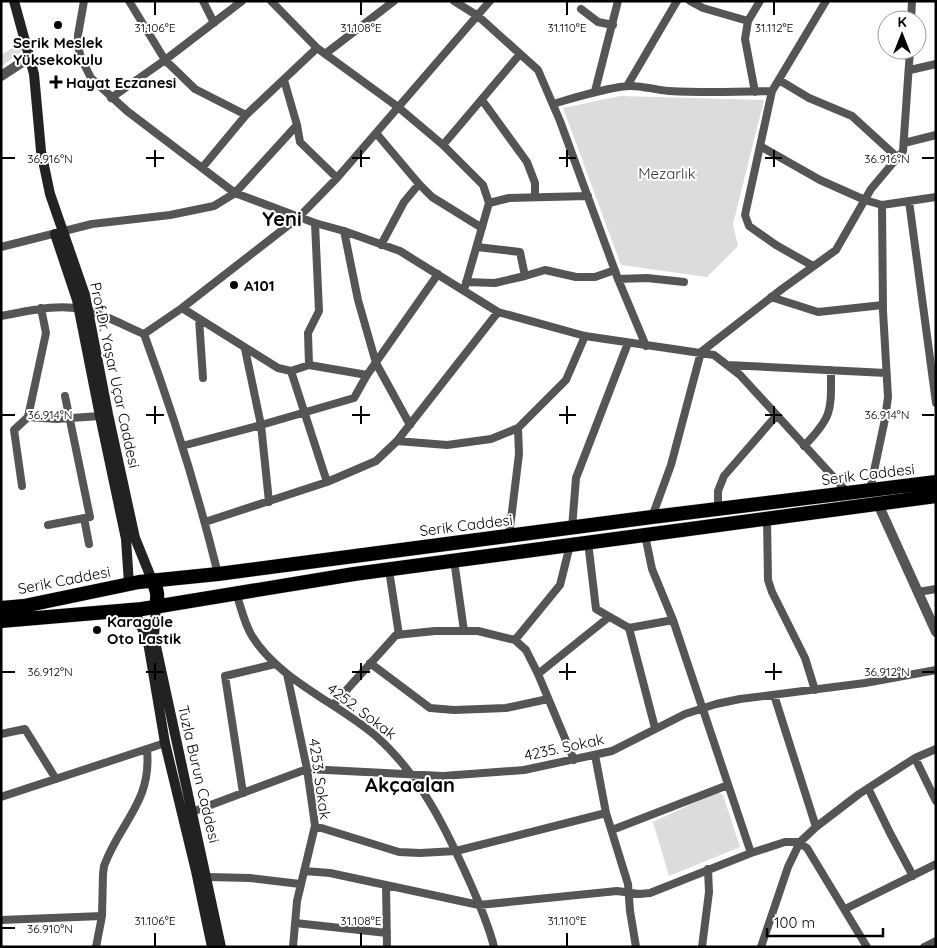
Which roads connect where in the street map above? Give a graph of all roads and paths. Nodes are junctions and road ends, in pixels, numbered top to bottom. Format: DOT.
graph roads {
  1 [pos="14,1"];
  2 [pos="84,1"];
  3 [pos="128,1"];
  4 [pos="203,1"];
  5 [pos="242,1"];
  6 [pos="271,1"];
  7 [pos="394,1"];
  8 [pos="454,1"];
  9 [pos="490,1"];
  10 [pos="618,1"];
  11 [pos="677,1"];
  12 [pos="690,1"];
  13 [pos="760,1"];
  14 [pos="826,1"];
  15 [pos="581,9"];
  16 [pos="478,16"];
  17 [pos="748,21"];
  18 [pos="214,23"];
  19 [pos="613,25"];
  20 [pos="318,48"];
  21 [pos="325,54"];
  22 [pos="520,54"];
  23 [pos="30,57"];
  24 [pos="165,60"];
  25 [pos="910,60"];
  26 [pos="936,64"];
  27 [pos="910,70"];
  28 [pos="1,76"];
  29 [pos="284,80"];
  30 [pos="779,80"];
  31 [pos="627,86"];
  32 [pos="595,91"];
  33 [pos="772,91"];
  34 [pos="755,92"];
  35 [pos="111,98"];
  36 [pos="482,100"];
  37 [pos="553,104"];
  38 [pos="398,106"];
  39 [pos="246,115"];
  40 [pos="297,124"];
  41 [pos="376,133"];
  42 [pos="936,135"];
  43 [pos="904,143"];
  44 [pos="443,145"];
  45 [pos="760,146"];
  46 [pos="898,158"];
  47 [pos="202,168"];
  48 [pos="337,178"];
  49 [pos="419,184"];
  50 [pos="235,193"];
  51 [pos="588,196"];
  52 [pos="535,197"];
  53 [pos="936,197"];
  54 [pos="865,200"];
  55 [pos="909,201"];
  56 [pos="489,203"];
  57 [pos="882,205"];
  58 [pos="299,217"];
  59 [pos="315,223"];
  60 [pos="482,228"];
  61 [pos="344,230"];
  62 [pos="59,233"];
  63 [pos="381,244"];
  64 [pos="1,247"];
  65 [pos="477,247"];
  66 [pos="813,266"];
  67 [pos="614,270"];
  68 [pos="438,274"];
  69 [pos="525,276"];
  70 [pos="618,279"];
  71 [pos="684,282"];
  72 [pos="465,286"];
  73 [pos="771,297"];
  74 [pos="883,305"];
  75 [pos="42,308"];
  76 [pos="182,308"];
  77 [pos="84,309"];
  78 [pos="498,312"];
  79 [pos="1,316"];
  80 [pos="199,319"];
  81 [pos="144,334"];
  82 [pos="585,336"];
  83 [pos="932,341"];
  84 [pos="628,343"];
  85 [pos="646,346"];
  86 [pos="245,349"];
  87 [pos="701,352"];
  88 [pos="376,363"];
  89 [pos="309,365"];
  90 [pos="727,365"];
  91 [pos="831,370"];
  92 [pos="291,371"];
  93 [pos="886,373"];
  94 [pos="367,375"];
  95 [pos="202,378"];
  96 [pos="65,396"];
  97 [pos="936,404"];
  98 [pos="304,413"];
  99 [pos="100,416"];
  100 [pos="776,416"];
  101 [pos="28,417"];
  102 [pos="70,418"];
  103 [pos="261,425"];
  104 [pos="410,425"];
  105 [pos="518,428"];
  106 [pos="397,441"];
  107 [pos="182,446"];
  108 [pos="804,446"];
  109 [pos="328,482"];
  110 [pos="936,482"];
  111 [pos="22,486"];
  112 [pos="870,490"];
  113 [pos="848,493"];
  114 [pos="936,496"];
  115 [pos="270,502"];
  116 [pos="878,504"];
  117 [pos="718,509"];
  118 [pos="652,516"];
  119 [pos="84,518"];
  120 [pos="767,518"];
  121 [pos="205,522"];
  122 [pos="48,524"];
  123 [pos="572,528"];
  124 [pos="645,535"];
  125 [pos="509,536"];
  126 [pos="588,542"];
  127 [pos="89,544"];
  128 [pos="570,545"];
  129 [pos="454,560"];
  130 [pos="389,570"];
  131 [pos="218,574"];
  132 [pos="152,580"];
  133 [pos="129,584"];
  134 [pos="936,589"];
  135 [pos="918,592"];
  136 [pos="236,593"];
  137 [pos="156,607"];
  138 [pos="1,608"];
  139 [pos="134,610"];
  140 [pos="609,617"];
  141 [pos="673,620"];
  142 [pos="1,621"];
  143 [pos="629,628"];
  144 [pos="464,632"];
  145 [pos="936,632"];
  146 [pos="398,634"];
  147 [pos="515,640"];
  148 [pos="370,663"];
  149 [pos="275,664"];
  150 [pos="936,670"];
  151 [pos="288,674"];
  152 [pos="538,674"];
  153 [pos="815,690"];
  154 [pos="774,695"];
  155 [pos="548,699"];
  156 [pos="332,705"];
  157 [pos="703,708"];
  158 [pos="655,728"];
  159 [pos="1,734"];
  160 [pos="165,743"];
  161 [pos="936,749"];
  162 [pos="147,750"];
  163 [pos="595,755"];
  164 [pos="915,758"];
  165 [pos="574,760"];
  166 [pos="307,769"];
  167 [pos="413,776"];
  168 [pos="56,779"];
  169 [pos="728,785"];
  170 [pos="868,788"];
  171 [pos="243,793"];
  172 [pos="1,797"];
  173 [pos="936,801"];
  174 [pos="192,812"];
  175 [pos="606,813"];
  176 [pos="314,826"];
  177 [pos="816,827"];
  178 [pos="612,830"];
  179 [pos="800,842"];
  180 [pos="456,851"];
  181 [pos="751,853"];
  182 [pos="936,864"];
  183 [pos="708,869"];
  184 [pos="304,871"];
  185 [pos="913,876"];
  186 [pos="207,877"];
  187 [pos="300,884"];
  188 [pos="386,885"];
  189 [pos="629,892"];
  190 [pos="479,905"];
  191 [pos="845,909"];
  192 [pos="102,916"];
  193 [pos="1,920"];
  194 [pos="295,923"];
  195 [pos="387,933"];
  196 [pos="936,941"];
  197 [pos="96,947"];
  198 [pos="212,947"];
  199 [pos="221,947"];
  200 [pos="293,947"];
  201 [pos="387,947"];
  202 [pos="494,947"];
  203 [pos="636,947"];
  204 [pos="702,947"];
  205 [pos="761,947"];
  206 [pos="867,947"];
  207 [pos="924,947"];
  1 -- 23 [label="main road, Prof.Dr. Yaşar Uçar Caddesi"];
  2 -- 35 [label="street"];
  3 -- 24 [label="street"];
  4 -- 18 [label="street"];
  5 -- 18 [label="street"];
  6 -- 20 [label="street"];
  7 -- 21 [label="street"];
  8 -- 16 [label="street"];
  9 -- 16 [label="street"];
  10 -- 19 [label="street"];
  11 -- 31 [label="street"];
  12 -- 17 [label="street"];
  13 -- 17 [label="street"];
  14 -- 30 [label="street"];
  15 -- 19 [label="street"];
  16 -- 22 [label="street"];
  16 -- 38 [label="street"];
  17 -- 34 [label="street"];
  18 -- 24 [label="street"];
  19 -- 32 [label="street"];
  20 -- 21 [label="street"];
  20 -- 29 [label="street"];
  21 -- 38 [label="street"];
  22 -- 36 [label="street"];
  22 -- 37 [label="street"];
  23 -- 28 [label="street"];
  23 -- 62 [label="main road, Prof.Dr. Yaşar Uçar Caddesi"];
  24 -- 35 [label="street"];
  24 -- 39 [label="street"];
  25 -- 27 [label="street"];
  26 -- 27 [label="street"];
  27 -- 43 [label="street"];
  29 -- 39 [label="street"];
  29 -- 40 [label="street"];
  30 -- 33 [label="street"];
  30 -- 46 [label="street"];
  31 -- 32 [label="street"];
  31 -- 34 [label="street"];
  32 -- 37 [label="street"];
  33 -- 34 [label="street"];
  33 -- 45 [label="street"];
  35 -- 47 [label="street"];
  36 -- 44 [label="street"];
  36 -- 52 [label="street"];
  37 -- 51 [label="street"];
  38 -- 41 [label="street"];
  38 -- 44 [label="street"];
  39 -- 47 [label="street"];
  40 -- 48 [label="street"];
  40 -- 50 [label="street"];
  41 -- 48 [label="street"];
  41 -- 49 [label="street"];
  42 -- 43 [label="street"];
  43 -- 46 [label="street"];
  44 -- 56 [label="street"];
  45 -- 54 [label="street"];
  45 -- 66 [label="street"];
  46 -- 54 [label="street"];
  47 -- 50 [label="street"];
  48 -- 58 [label="street"];
  49 -- 60 [label="street"];
  49 -- 63 [label="street"];
  50 -- 58 [label="street"];
  50 -- 62 [label="street"];
  51 -- 52 [label="street"];
  51 -- 67 [label="street"];
  52 -- 56 [label="street"];
  53 -- 55 [label="street"];
  54 -- 57 [label="street"];
  54 -- 66 [label="street"];
  55 -- 57 [label="street"];
  55 -- 83 [label="street"];
  56 -- 60 [label="street"];
  57 -- 74 [label="street"];
  58 -- 59 [label="street"];
  58 -- 76 [label="street"];
  59 -- 61 [label="street"];
  59 -- 89 [label="street"];
  60 -- 65 [label="street"];
  61 -- 63 [label="street"];
  61 -- 88 [label="street"];
  62 -- 64 [label="street"];
  62 -- 77 [label="main road, Prof.Dr. Yaşar Uçar Caddesi"];
  63 -- 68 [label="street"];
  65 -- 69 [label="street"];
  65 -- 72 [label="street"];
  66 -- 73 [label="street"];
  67 -- 69 [label="street"];
  67 -- 70 [label="street"];
  68 -- 72 [label="street"];
  68 -- 88 [label="street"];
  69 -- 72 [label="street"];
  70 -- 71 [label="street"];
  70 -- 85 [label="street"];
  72 -- 78 [label="street"];
  73 -- 74 [label="street"];
  73 -- 87 [label="street"];
  74 -- 93 [label="street"];
  75 -- 77 [label="street"];
  75 -- 79 [label="street"];
  75 -- 101 [label="street"];
  76 -- 80 [label="street"];
  76 -- 81 [label="street"];
  77 -- 81 [label="street"];
  77 -- 99 [label="main road"];
  77 -- 132 [label="main road, Prof.Dr. Yaşar Uçar Caddesi"];
  78 -- 82 [label="street"];
  78 -- 104 [label="street"];
  80 -- 86 [label="street"];
  80 -- 95 [label="street"];
  81 -- 107 [label="street"];
  82 -- 84 [label="street"];
  82 -- 105 [label="street"];
  83 -- 97 [label="street"];
  84 -- 85 [label="street"];
  84 -- 123 [label="street"];
  85 -- 87 [label="street"];
  86 -- 92 [label="street"];
  86 -- 103 [label="street"];
  87 -- 90 [label="street"];
  87 -- 118 [label="street"];
  88 -- 94 [label="street"];
  88 -- 104 [label="street"];
  89 -- 92 [label="street"];
  89 -- 94 [label="street"];
  90 -- 91 [label="street"];
  90 -- 100 [label="street"];
  91 -- 93 [label="street"];
  91 -- 108 [label="street"];
  92 -- 98 [label="street"];
  93 -- 112 [label="street"];
  94 -- 98 [label="street"];
  96 -- 102 [label="street"];
  98 -- 103 [label="street"];
  98 -- 109 [label="street"];
  99 -- 102 [label="street"];
  99 -- 133 [label="main road"];
  100 -- 108 [label="street"];
  100 -- 117 [label="street"];
  101 -- 102 [label="street"];
  101 -- 111 [label="street"];
  102 -- 119 [label="street"];
  103 -- 107 [label="street"];
  103 -- 115 [label="street"];
  104 -- 106 [label="street"];
  105 -- 106 [label="street"];
  105 -- 125 [label="street"];
  106 -- 109 [label="street"];
  107 -- 121 [label="street"];
  108 -- 113 [label="street"];
  109 -- 115 [label="street"];
  110 -- 112 [label="highway, Serik Caddesi"];
  112 -- 113 [label="highway, Serik Caddesi"];
  113 -- 117 [label="highway, Serik Caddesi"];
  114 -- 116 [label="highway, Serik Caddesi"];
  115 -- 121 [label="street"];
  116 -- 120 [label="highway, Serik Caddesi"];
  116 -- 135 [label="street"];
  117 -- 118 [label="highway, Serik Caddesi"];
  118 -- 123 [label="highway, Serik Caddesi"];
  119 -- 122 [label="street"];
  119 -- 127 [label="street"];
  120 -- 124 [label="highway, Serik Caddesi"];
  120 -- 153 [label="street"];
  121 -- 131 [label="street"];
  123 -- 125 [label="highway, Serik Caddesi"];
  124 -- 126 [label="highway, Serik Caddesi"];
  124 -- 141 [label="street"];
  125 -- 131 [label="highway, Serik Caddesi"];
  126 -- 128 [label="highway, Serik Caddesi"];
  126 -- 140 [label="street"];
  128 -- 129 [label="highway, Serik Caddesi"];
  128 -- 147 [label="street"];
  129 -- 130 [label="highway, Serik Caddesi"];
  129 -- 144 [label="street"];
  130 -- 136 [label="highway, Serik Caddesi"];
  130 -- 146 [label="street"];
  131 -- 132 [label="highway, Serik Caddesi"];
  132 -- 133 [label="highway, Serik Caddesi"];
  132 -- 137 [label="highway"];
  133 -- 138 [label="highway, Serik Caddesi"];
  133 -- 139 [label="highway"];
  134 -- 135 [label="street"];
  135 -- 145 [label="street"];
  136 -- 137 [label="highway, Serik Caddesi"];
  136 -- 149 [label="street, 4252. Sokak"];
  137 -- 139 [label="highway, Serik Caddesi"];
  137 -- 174 [label="main road, Tuzla Burun Caddesi"];
  139 -- 142 [label="highway, Serik Caddesi"];
  139 -- 160 [label="main road, Tuzla Burun Caddesi"];
  140 -- 143 [label="street"];
  140 -- 152 [label="street"];
  141 -- 143 [label="street"];
  141 -- 157 [label="street"];
  143 -- 158 [label="street"];
  144 -- 146 [label="street"];
  144 -- 147 [label="street"];
  146 -- 148 [label="street"];
  147 -- 152 [label="street"];
  148 -- 155 [label="street"];
  148 -- 156 [label="street"];
  149 -- 151 [label="street, 4252. Sokak"];
  149 -- 171 [label="street"];
  150 -- 153 [label="street, 4235. Sokak"];
  151 -- 156 [label="street, 4252. Sokak"];
  151 -- 166 [label="street, 4253. Sokak"];
  152 -- 155 [label="street"];
  153 -- 154 [label="street, 4235. Sokak"];
  154 -- 157 [label="street, 4235. Sokak"];
  154 -- 177 [label="street"];
  155 -- 165 [label="street"];
  156 -- 167 [label="street, 4252. Sokak"];
  157 -- 158 [label="street, 4235. Sokak"];
  157 -- 169 [label="street"];
  158 -- 163 [label="street, 4235. Sokak"];
  159 -- 168 [label="street"];
  160 -- 162 [label="street"];
  160 -- 198 [label="main road, Tuzla Burun Caddesi"];
  161 -- 164 [label="street"];
  162 -- 168 [label="street"];
  162 -- 192 [label="street"];
  163 -- 165 [label="street, 4235. Sokak"];
  163 -- 175 [label="street"];
  164 -- 170 [label="street"];
  164 -- 173 [label="street"];
  165 -- 167 [label="street, 4235. Sokak"];
  166 -- 167 [label="street, 4235. Sokak"];
  166 -- 171 [label="street, 4235. Sokak"];
  166 -- 176 [label="street, 4253. Sokak"];
  167 -- 180 [label="street, 4252. Sokak"];
  168 -- 172 [label="street"];
  169 -- 178 [label="street"];
  169 -- 181 [label="street"];
  170 -- 177 [label="street"];
  170 -- 185 [label="street"];
  171 -- 174 [label="street, 4235. Sokak"];
  174 -- 186 [label="main road, Tuzla Burun Caddesi"];
  175 -- 178 [label="street"];
  175 -- 180 [label="street"];
  176 -- 180 [label="street"];
  176 -- 184 [label="street, 4253. Sokak"];
  177 -- 179 [label="street"];
  178 -- 189 [label="street"];
  179 -- 181 [label="street"];
  179 -- 191 [label="street"];
  179 -- 205 [label="street"];
  180 -- 190 [label="street, 4252. Sokak"];
  181 -- 183 [label="street"];
  182 -- 185 [label="street"];
  183 -- 189 [label="street"];
  183 -- 204 [label="street"];
  184 -- 187 [label="street, 4253. Sokak"];
  184 -- 188 [label="street"];
  185 -- 191 [label="street"];
  186 -- 187 [label="street"];
  186 -- 199 [label="main road, Tuzla Burun Caddesi"];
  187 -- 194 [label="street, 4253. Sokak"];
  188 -- 190 [label="street"];
  188 -- 195 [label="street"];
  189 -- 190 [label="street"];
  189 -- 203 [label="street"];
  190 -- 202 [label="street, 4252. Sokak"];
  191 -- 206 [label="street"];
  192 -- 193 [label="street"];
  192 -- 197 [label="street"];
  194 -- 195 [label="street"];
  194 -- 200 [label="street, 4253. Sokak"];
  195 -- 201 [label="street"];
  196 -- 207 [label="street"];
}
